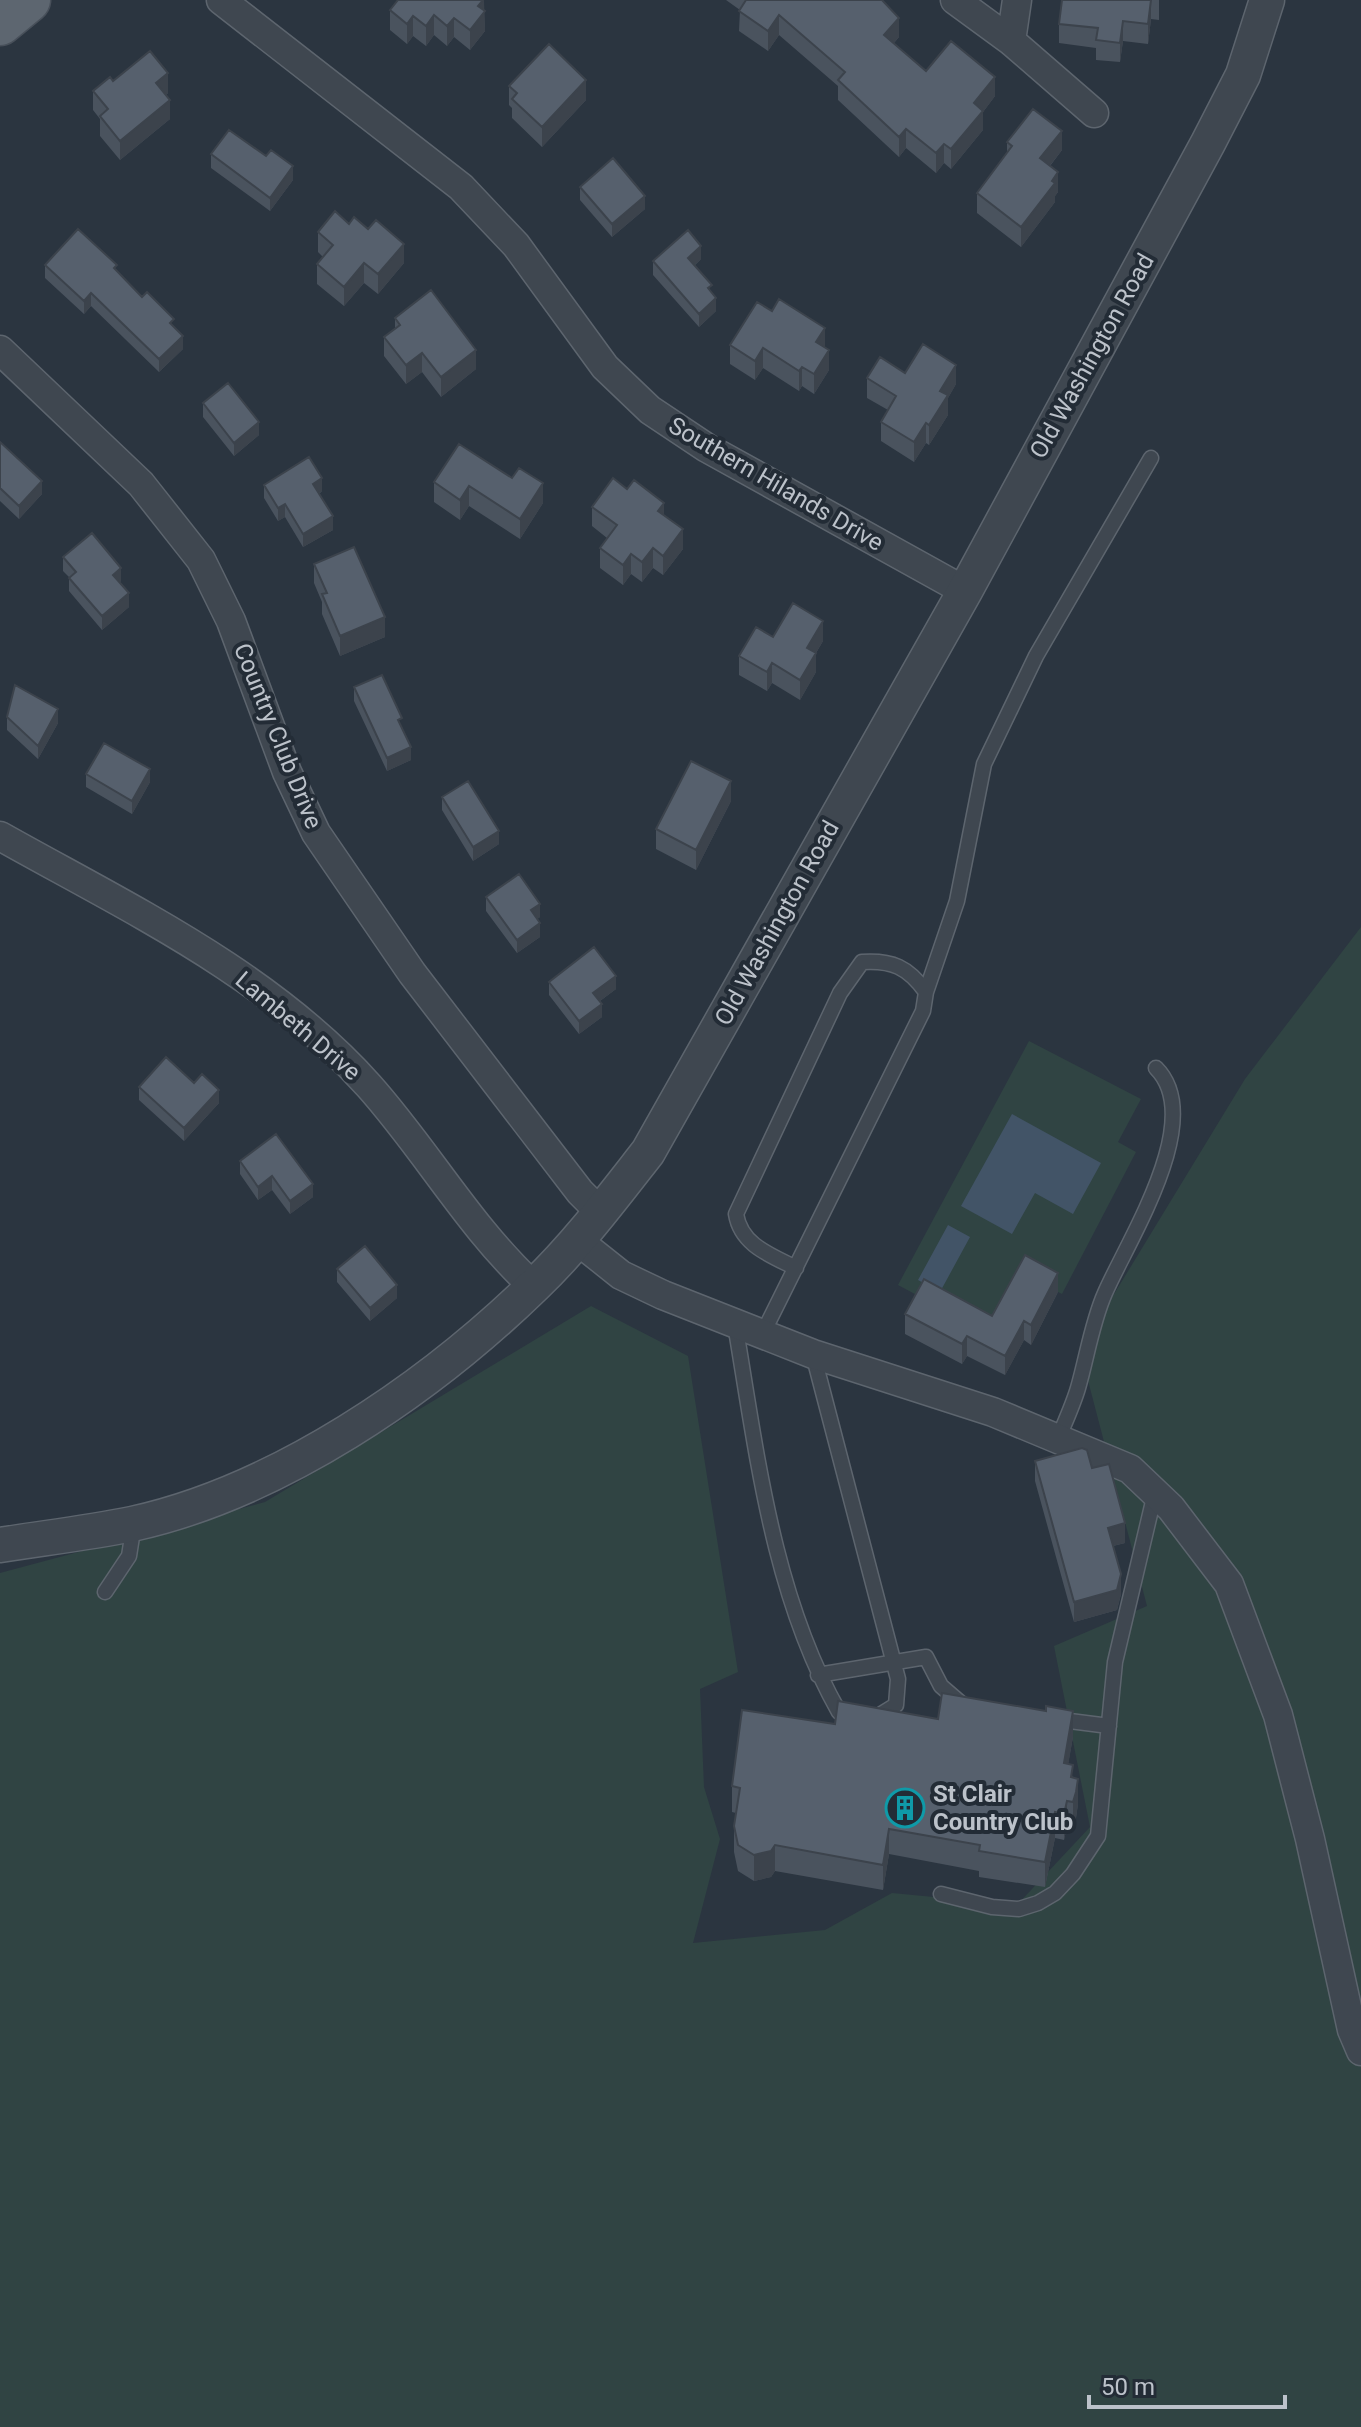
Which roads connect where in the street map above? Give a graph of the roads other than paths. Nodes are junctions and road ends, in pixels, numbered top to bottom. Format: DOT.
graph roads {
  1 [pos="28,0"];
  2 [pos="221,0"];
  3 [pos="955,0"];
  4 [pos="1017,0"];
  5 [pos="1267,0"];
  6 [pos="0,23"];
  7 [pos="1011,41"];
  8 [pos="1094,113"];
  9 [pos="0,350"];
  10 [pos="1151,458"];
  11 [pos="965,591"];
  12 [pos="0,836"];
  13 [pos="926,992"];
  14 [pos="1156,1068"];
  15 [pos="601,1213"];
  16 [pos="577,1240"];
  17 [pos="796,1268"];
  18 [pos="534,1287"];
  19 [pos="735,1324"];
  20 [pos="763,1333"];
  21 [pos="813,1354"];
  22 [pos="1058,1439"];
  23 [pos="1155,1492"];
  24 [pos="134,1524"];
  25 [pos="0,1545"];
  26 [pos="105,1592"];
  27 [pos="895,1660"];
  28 [pos="818,1675"];
  29 [pos="975,1708"];
  30 [pos="1039,1717"];
  31 [pos="1109,1726"];
  32 [pos="941,1894"];
  33 [pos="1361,2051"];
  1 -- 6 [label="main road"];
  2 -- 11 [label="street, Southern Hilands Drive"];
  3 -- 7 [label="street"];
  4 -- 7 [label="street"];
  5 -- 11 [label="street, Old Washington Road"];
  7 -- 8 [label="street"];
  9 -- 15 [label="street, Country Club Drive"];
  10 -- 13 [label="lane"];
  11 -- 15 [label="street, Old Washington Road"];
  12 -- 18 [label="street, Lambeth Drive"];
  13 -- 17 [label="lane"];
  13 -- 17 [label="lane"];
  14 -- 22 [label="lane"];
  15 -- 16 [label="street, Old Washington Road"];
  16 -- 18 [label="street, Old Washington Road"];
  16 -- 19 [label="street"];
  17 -- 20 [label="lane"];
  18 -- 24 [label="street, Old Washington Road"];
  19 -- 20 [label="street"];
  19 -- 28 [label="lane"];
  20 -- 21 [label="street"];
  21 -- 22 [label="street"];
  21 -- 27 [label="lane"];
  22 -- 23 [label="street"];
  23 -- 31 [label="lane"];
  23 -- 33 [label="street"];
  24 -- 25 [label="street, Old Washington Road"];
  24 -- 26 [label="lane"];
  27 -- 28 [label="lane"];
  27 -- 28 [label="lane"];
  27 -- 29 [label="lane"];
  30 -- 31 [label="lane"];
  31 -- 32 [label="lane"];
}
